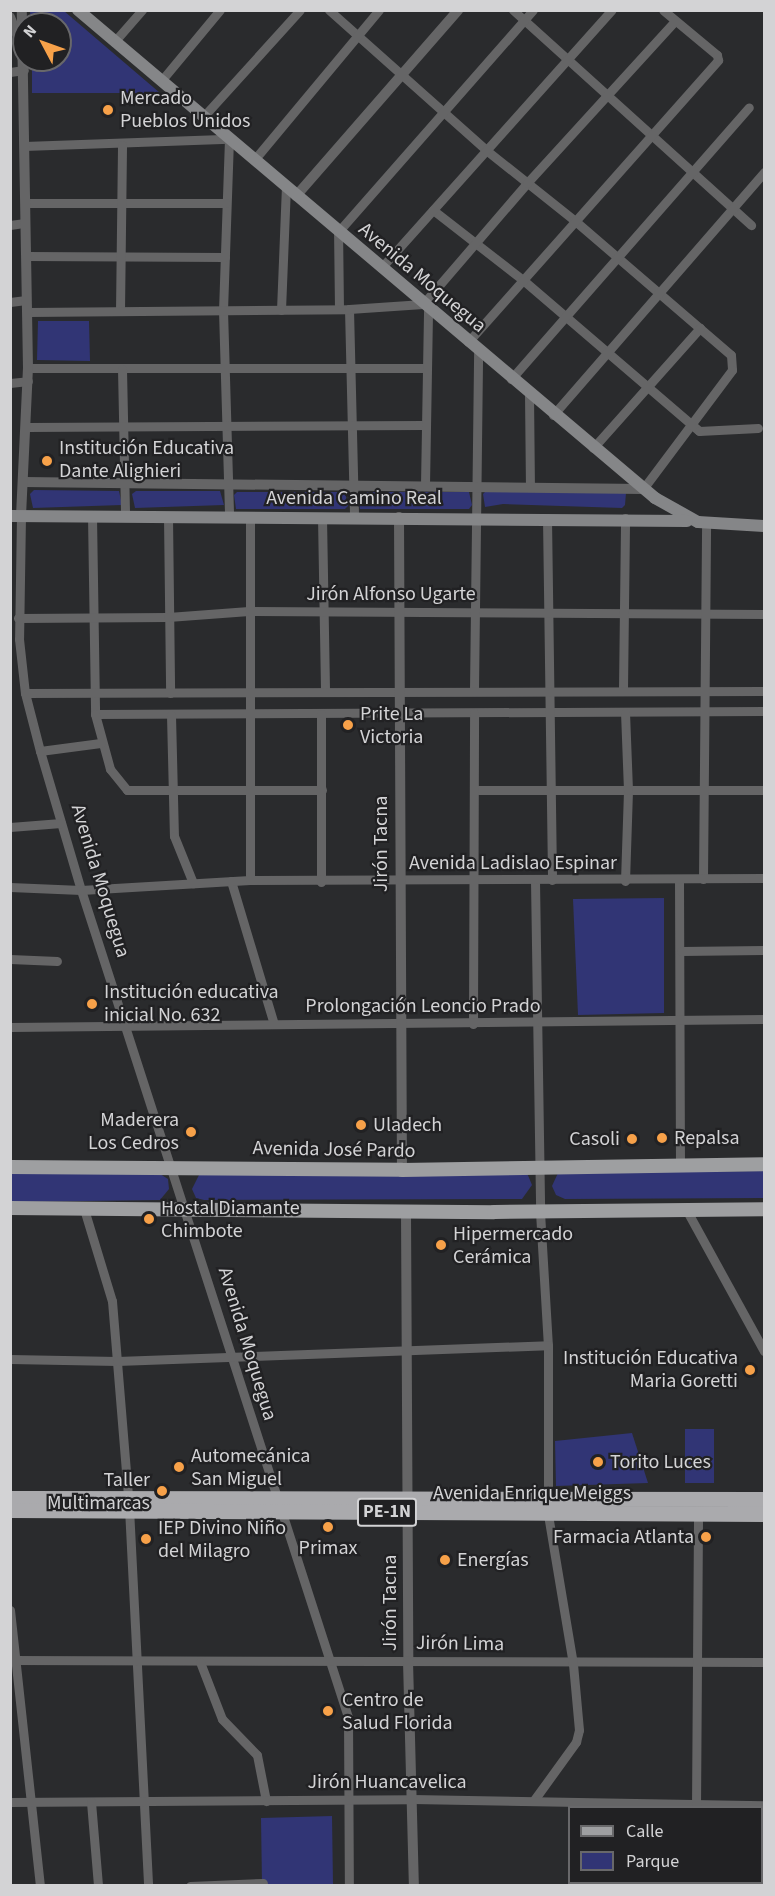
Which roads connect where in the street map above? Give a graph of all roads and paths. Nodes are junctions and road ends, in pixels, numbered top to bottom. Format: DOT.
graph roads {
  1 [pos="78,10"];
  2 [pos="142,10"];
  3 [pos="220,10"];
  4 [pos="300,10"];
  5 [pos="329,10"];
  6 [pos="379,10"];
  7 [pos="458,10"];
  8 [pos="513,10"];
  9 [pos="533,10"];
  10 [pos="612,10"];
  11 [pos="663,10"];
  12 [pos="525,20"];
  13 [pos="675,21"];
  14 [pos="356,35"];
  15 [pos="114,42"];
  16 [pos="568,60"];
  17 [pos="24,72"];
  18 [pos="400,76"];
  19 [pos="160,81"];
  20 [pos="608,97"];
  21 [pos="749,107"];
  22 [pos="444,113"];
  23 [pos="203,117"];
  24 [pos="650,136"];
  25 [pos="229,139"];
  26 [pos="122,145"];
  27 [pos="24,146"];
  28 [pos="486,150"];
  29 [pos="254,160"];
  30 [pos="765,172"];
  31 [pos="692,173"];
  32 [pos="527,183"];
  33 [pos="286,188"];
  34 [pos="296,196"];
  35 [pos="25,203"];
  36 [pos="122,203"];
  37 [pos="225,203"];
  38 [pos="732,208"];
  39 [pos="433,210"];
  40 [pos="574,220"];
  41 [pos="26,223"];
  42 [pos="10,225"];
  43 [pos="751,225"];
  44 [pos="338,232"];
  45 [pos="476,244"];
  46 [pos="27,256"];
  47 [pos="122,256"];
  48 [pos="225,257"];
  49 [pos="618,257"];
  50 [pos="381,268"];
  51 [pos="523,280"];
  52 [pos="661,293"];
  53 [pos="26,300"];
  54 [pos="10,302"];
  55 [pos="425,306"];
  56 [pos="344,309"];
  57 [pos="223,310"];
  58 [pos="281,310"];
  59 [pos="120,311"];
  60 [pos="28,312"];
  61 [pos="566,318"];
  62 [pos="700,328"];
  63 [pos="468,342"];
  64 [pos="478,351"];
  65 [pos="607,353"];
  66 [pos="28,368"];
  67 [pos="424,368"];
  68 [pos="122,369"];
  69 [pos="225,369"];
  70 [pos="350,369"];
  71 [pos="511,379"];
  72 [pos="28,381"];
  73 [pos="10,383"];
  74 [pos="648,387"];
  75 [pos="529,394"];
  76 [pos="553,415"];
  77 [pos="689,424"];
  78 [pos="349,425"];
  79 [pos="423,425"];
  80 [pos="124,426"];
  81 [pos="224,426"];
  82 [pos="27,427"];
  83 [pos="758,428"];
  84 [pos="593,448"];
  85 [pos="24,482"];
  86 [pos="124,484"];
  87 [pos="425,485"];
  88 [pos="228,486"];
  89 [pos="477,486"];
  90 [pos="530,486"];
  91 [pos="352,488"];
  92 [pos="643,489"];
  93 [pos="16,516"];
  94 [pos="92,516"];
  95 [pos="125,516"];
  96 [pos="168,517"];
  97 [pos="229,517"];
  98 [pos="250,517"];
  99 [pos="322,517"];
  100 [pos="354,517"];
  101 [pos="399,517"];
  102 [pos="476,518"];
  103 [pos="547,518"];
  104 [pos="625,518"];
  105 [pos="702,522"];
  106 [pos="765,526"];
  107 [pos="249,611"];
  108 [pos="324,612"];
  109 [pos="399,612"];
  110 [pos="476,612"];
  111 [pos="549,612"];
  112 [pos="624,612"];
  113 [pos="704,613"];
  114 [pos="765,614"];
  115 [pos="168,617"];
  116 [pos="18,618"];
  117 [pos="93,618"];
  118 [pos="15,641"];
  119 [pos="549,689"];
  120 [pos="623,689"];
  121 [pos="397,690"];
  122 [pos="474,690"];
  123 [pos="703,690"];
  124 [pos="325,691"];
  125 [pos="765,691"];
  126 [pos="25,693"];
  127 [pos="170,693"];
  128 [pos="248,693"];
  129 [pos="94,694"];
  130 [pos="765,711"];
  131 [pos="551,712"];
  132 [pos="702,712"];
  133 [pos="399,713"];
  134 [pos="474,713"];
  135 [pos="625,713"];
  136 [pos="95,714"];
  137 [pos="321,714"];
  138 [pos="171,715"];
  139 [pos="248,716"];
  140 [pos="100,743"];
  141 [pos="40,751"];
  142 [pos="550,789"];
  143 [pos="249,790"];
  144 [pos="322,790"];
  145 [pos="474,790"];
  146 [pos="628,790"];
  147 [pos="705,790"];
  148 [pos="765,790"];
  149 [pos="170,792"];
  150 [pos="61,823"];
  151 [pos="10,826"];
  152 [pos="765,878"];
  153 [pos="703,879"];
  154 [pos="250,880"];
  155 [pos="552,880"];
  156 [pos="679,880"];
  157 [pos="231,881"];
  158 [pos="535,881"];
  159 [pos="625,881"];
  160 [pos="321,882"];
  161 [pos="399,882"];
  162 [pos="472,882"];
  163 [pos="193,883"];
  164 [pos="10,887"];
  165 [pos="81,890"];
  166 [pos="765,950"];
  167 [pos="681,951"];
  168 [pos="10,959"];
  169 [pos="57,961"];
  170 [pos="765,1020"];
  171 [pos="678,1023"];
  172 [pos="274,1024"];
  173 [pos="400,1024"];
  174 [pos="473,1024"];
  175 [pos="536,1024"];
  176 [pos="124,1026"];
  177 [pos="10,1027"];
  178 [pos="765,1164"];
  179 [pos="680,1166"];
  180 [pos="10,1167"];
  181 [pos="170,1168"];
  182 [pos="539,1169"];
  183 [pos="402,1170"];
  184 [pos="10,1208"];
  185 [pos="84,1209"];
  186 [pos="765,1209"];
  187 [pos="183,1210"];
  188 [pos="687,1211"];
  189 [pos="406,1212"];
  190 [pos="540,1212"];
  191 [pos="548,1345"];
  192 [pos="408,1351"];
  193 [pos="765,1351"];
  194 [pos="234,1358"];
  195 [pos="10,1359"];
  196 [pos="117,1361"];
  197 [pos="10,1498"];
  198 [pos="548,1499"];
  199 [pos="765,1499"];
  200 [pos="128,1503"];
  201 [pos="277,1503"];
  202 [pos="406,1506"];
  203 [pos="10,1510"];
  204 [pos="698,1514"];
  205 [pos="765,1514"];
  206 [pos="548,1515"];
  207 [pos="10,1610"];
  208 [pos="13,1660"];
  209 [pos="332,1661"];
  210 [pos="408,1661"];
  211 [pos="696,1661"];
  212 [pos="201,1662"];
  213 [pos="765,1662"];
  214 [pos="138,1663"];
  215 [pos="573,1664"];
  216 [pos="412,1798"];
  217 [pos="534,1800"];
  218 [pos="266,1801"];
  219 [pos="348,1801"];
  220 [pos="10,1802"];
  221 [pos="91,1802"];
  222 [pos="144,1802"];
  223 [pos="30,1803"];
  224 [pos="765,1805"];
  225 [pos="696,1806"];
  226 [pos="263,1883"];
  227 [pos="40,1886"];
  228 [pos="98,1886"];
  229 [pos="148,1886"];
  230 [pos="190,1886"];
  231 [pos="349,1886"];
  232 [pos="414,1886"];
  1 -- 15 [label="main road, Avenida Moquegua"];
  2 -- 15 [label="street"];
  3 -- 19 [label="street"];
  4 -- 23 [label="street"];
  5 -- 14 [label="street"];
  6 -- 14 [label="street"];
  7 -- 18 [label="street"];
  8 -- 12 [label="street"];
  9 -- 12 [label="street"];
  10 -- 16 [label="street"];
  11 -- 13 [label="street"];
  12 -- 16 [label="street"];
  12 -- 22 [label="street"];
  13 -- 20 [label="street"];
  13 -- 24 [label="street"];
  14 -- 18 [label="street"];
  14 -- 29 [label="street"];
  15 -- 19 [label="main road, Avenida Moquegua"];
  16 -- 20 [label="street"];
  16 -- 28 [label="street"];
  17 -- 27 [label="street, Avenida Moquegua"];
  18 -- 22 [label="street"];
  18 -- 34 [label="street"];
  19 -- 23 [label="main road, Avenida Moquegua"];
  20 -- 24 [label="street"];
  20 -- 32 [label="street"];
  21 -- 31 [label="street"];
  22 -- 28 [label="street"];
  22 -- 44 [label="street"];
  23 -- 25 [label="main road, Avenida Moquegua"];
  24 -- 31 [label="street"];
  24 -- 40 [label="street"];
  25 -- 26 [label="street"];
  25 -- 29 [label="main road, Avenida Moquegua"];
  25 -- 37 [label="street"];
  26 -- 27 [label="street"];
  26 -- 36 [label="street"];
  27 -- 35 [label="street, Avenida Moquegua"];
  28 -- 32 [label="street"];
  28 -- 39 [label="street"];
  29 -- 33 [label="main road, Avenida Moquegua"];
  30 -- 38 [label="street"];
  31 -- 38 [label="street"];
  31 -- 49 [label="street"];
  32 -- 40 [label="street"];
  32 -- 45 [label="street"];
  33 -- 34 [label="main road, Avenida Moquegua"];
  33 -- 58 [label="street"];
  34 -- 44 [label="main road, Avenida Moquegua"];
  35 -- 36 [label="street"];
  35 -- 41 [label="street, Avenida Moquegua"];
  36 -- 37 [label="street"];
  36 -- 47 [label="street"];
  37 -- 48 [label="street"];
  38 -- 43 [label="street"];
  38 -- 52 [label="street"];
  39 -- 45 [label="street"];
  39 -- 50 [label="street"];
  40 -- 49 [label="street"];
  40 -- 51 [label="street"];
  41 -- 42 [label="street"];
  41 -- 46 [label="street, Avenida Moquegua"];
  44 -- 50 [label="main road, Avenida Moquegua"];
  44 -- 56 [label="street"];
  45 -- 51 [label="street"];
  45 -- 55 [label="street"];
  46 -- 47 [label="street"];
  46 -- 53 [label="street, Avenida Moquegua"];
  47 -- 48 [label="street"];
  47 -- 59 [label="street"];
  48 -- 57 [label="street"];
  49 -- 52 [label="street"];
  49 -- 61 [label="street"];
  50 -- 55 [label="main road, Avenida Moquegua"];
  51 -- 61 [label="street"];
  51 -- 63 [label="street"];
  52 -- 62 [label="street"];
  52 -- 65 [label="street"];
  53 -- 54 [label="street"];
  53 -- 60 [label="street, Avenida Moquegua"];
  55 -- 56 [label="street"];
  55 -- 63 [label="main road, Avenida Moquegua"];
  55 -- 67 [label="street"];
  56 -- 58 [label="street"];
  56 -- 70 [label="street"];
  57 -- 58 [label="street"];
  57 -- 59 [label="street"];
  57 -- 69 [label="street"];
  59 -- 60 [label="street"];
  60 -- 66 [label="street, Avenida Moquegua"];
  61 -- 65 [label="street"];
  61 -- 71 [label="street"];
  62 -- 74 [label="street"];
  62 -- 77 [label="street"];
  63 -- 64 [label="main road, Avenida Moquegua"];
  64 -- 71 [label="main road, Avenida Moquegua"];
  64 -- 89 [label="street"];
  65 -- 74 [label="street"];
  65 -- 76 [label="street"];
  66 -- 68 [label="street"];
  66 -- 72 [label="street, Avenida Moquegua"];
  67 -- 70 [label="street"];
  67 -- 79 [label="street"];
  68 -- 69 [label="street"];
  68 -- 80 [label="street"];
  69 -- 70 [label="street"];
  69 -- 81 [label="street"];
  70 -- 78 [label="street"];
  71 -- 75 [label="main road, Avenida Moquegua"];
  72 -- 73 [label="street"];
  72 -- 82 [label="street, Avenida Moquegua"];
  74 -- 77 [label="street"];
  74 -- 84 [label="street"];
  75 -- 76 [label="main road, Avenida Moquegua"];
  75 -- 90 [label="street"];
  76 -- 84 [label="main road, Avenida Moquegua"];
  77 -- 83 [label="street"];
  77 -- 92 [label="street"];
  78 -- 79 [label="street"];
  78 -- 81 [label="street"];
  78 -- 91 [label="street"];
  79 -- 87 [label="street"];
  80 -- 81 [label="street"];
  80 -- 82 [label="street"];
  80 -- 86 [label="street"];
  81 -- 88 [label="street"];
  82 -- 85 [label="street, Avenida Moquegua"];
  84 -- 92 [label="main road, Avenida Moquegua"];
  85 -- 86 [label="street"];
  85 -- 93 [label="street, Avenida Moquegua"];
  86 -- 88 [label="street"];
  86 -- 95 [label="street"];
  87 -- 89 [label="street"];
  87 -- 91 [label="street"];
  88 -- 91 [label="street"];
  88 -- 97 [label="street"];
  89 -- 90 [label="street"];
  89 -- 102 [label="street"];
  90 -- 92 [label="street"];
  91 -- 100 [label="street"];
  92 -- 105 [label="main road, Avenida Moquegua"];
  93 -- 94 [label="main road, Avenida Camino Real"];
  93 -- 116 [label="street, Avenida Moquegua"];
  94 -- 95 [label="main road, Avenida Camino Real"];
  94 -- 117 [label="street"];
  95 -- 96 [label="main road, Avenida Camino Real"];
  96 -- 97 [label="main road, Avenida Camino Real"];
  96 -- 115 [label="street"];
  97 -- 98 [label="main road, Avenida Camino Real"];
  98 -- 99 [label="main road, Avenida Camino Real"];
  98 -- 107 [label="street"];
  99 -- 100 [label="main road, Avenida Camino Real"];
  99 -- 108 [label="street"];
  100 -- 101 [label="main road, Avenida Camino Real"];
  101 -- 102 [label="main road, Avenida Camino Real"];
  101 -- 109 [label="street, Jirón Tacna"];
  102 -- 103 [label="main road, Avenida Camino Real"];
  102 -- 110 [label="street"];
  103 -- 104 [label="main road, Avenida Camino Real"];
  103 -- 111 [label="street"];
  104 -- 105 [label="main road, Avenida Camino Real"];
  104 -- 112 [label="street"];
  105 -- 106 [label="main road, Avenida Moquegua"];
  105 -- 113 [label="street"];
  107 -- 108 [label="street, Jirón Alfonso Ugarte"];
  107 -- 115 [label="street, Jirón Alfonso Ugarte"];
  107 -- 128 [label="street"];
  108 -- 109 [label="street, Jirón Alfonso Ugarte"];
  108 -- 124 [label="street"];
  109 -- 110 [label="street, Jirón Alfonso Ugarte"];
  109 -- 121 [label="street, Jirón Tacna"];
  110 -- 111 [label="street, Jirón Alfonso Ugarte"];
  110 -- 122 [label="street"];
  111 -- 112 [label="street, Jirón Alfonso Ugarte"];
  111 -- 119 [label="street"];
  112 -- 113 [label="street, Jirón Alfonso Ugarte"];
  112 -- 120 [label="street"];
  113 -- 114 [label="street, Jirón Alfonso Ugarte"];
  113 -- 123 [label="street"];
  115 -- 117 [label="street, Jirón Alfonso Ugarte"];
  115 -- 127 [label="street"];
  116 -- 117 [label="street, Jirón Alfonso Ugarte"];
  116 -- 118 [label="street, Avenida Moquegua"];
  117 -- 129 [label="street"];
  118 -- 126 [label="street, Avenida Moquegua"];
  119 -- 120 [label="street"];
  119 -- 122 [label="street"];
  119 -- 131 [label="street"];
  120 -- 123 [label="street"];
  121 -- 122 [label="street"];
  121 -- 124 [label="street"];
  121 -- 133 [label="street, Jirón Tacna"];
  123 -- 125 [label="street"];
  123 -- 132 [label="street"];
  124 -- 128 [label="street"];
  126 -- 129 [label="street"];
  126 -- 141 [label="street, Avenida Moquegua"];
  127 -- 128 [label="street"];
  127 -- 129 [label="street"];
  128 -- 139 [label="street"];
  129 -- 136 [label="street"];
  130 -- 132 [label="street"];
  131 -- 134 [label="street"];
  131 -- 135 [label="street"];
  131 -- 142 [label="street"];
  132 -- 135 [label="street"];
  132 -- 147 [label="street"];
  133 -- 134 [label="street"];
  133 -- 137 [label="street"];
  133 -- 161 [label="street, Jirón Tacna"];
  134 -- 145 [label="street"];
  135 -- 146 [label="street"];
  136 -- 138 [label="street"];
  136 -- 140 [label="street"];
  137 -- 139 [label="street"];
  137 -- 144 [label="street"];
  138 -- 139 [label="street"];
  138 -- 149 [label="street"];
  139 -- 143 [label="street"];
  140 -- 141 [label="street"];
  140 -- 149 [label="street"];
  141 -- 150 [label="street, Avenida Moquegua"];
  142 -- 145 [label="street"];
  142 -- 146 [label="street"];
  142 -- 155 [label="street"];
  143 -- 144 [label="street"];
  143 -- 149 [label="street"];
  143 -- 154 [label="street"];
  144 -- 160 [label="street"];
  145 -- 162 [label="street"];
  146 -- 147 [label="street"];
  146 -- 159 [label="street"];
  147 -- 148 [label="street"];
  147 -- 153 [label="street"];
  149 -- 163 [label="street"];
  150 -- 151 [label="street"];
  150 -- 165 [label="street, Avenida Moquegua"];
  152 -- 153 [label="street, Avenida Ladislao Espinar"];
  153 -- 156 [label="street, Avenida Ladislao Espinar"];
  154 -- 157 [label="street, Avenida Ladislao Espinar"];
  154 -- 160 [label="street, Avenida Ladislao Espinar"];
  155 -- 158 [label="street, Avenida Ladislao Espinar"];
  155 -- 159 [label="street, Avenida Ladislao Espinar"];
  156 -- 159 [label="street, Avenida Ladislao Espinar"];
  156 -- 167 [label="street"];
  157 -- 163 [label="street, Avenida Ladislao Espinar"];
  157 -- 172 [label="street"];
  158 -- 162 [label="street, Avenida Ladislao Espinar"];
  158 -- 175 [label="street"];
  160 -- 161 [label="street, Avenida Ladislao Espinar"];
  161 -- 162 [label="street, Avenida Ladislao Espinar"];
  161 -- 173 [label="street, Jirón Tacna"];
  162 -- 174 [label="street"];
  163 -- 165 [label="street, Avenida Ladislao Espinar"];
  164 -- 165 [label="street, Avenida Ladislao Espinar"];
  165 -- 176 [label="street, Avenida Moquegua"];
  166 -- 167 [label="street"];
  167 -- 171 [label="street"];
  168 -- 169 [label="street"];
  170 -- 171 [label="street, Prolongación Leoncio Prado"];
  171 -- 175 [label="street, Prolongación Leoncio Prado"];
  171 -- 179 [label="street"];
  172 -- 173 [label="street, Prolongación Leoncio Prado"];
  172 -- 176 [label="street, Prolongación Leoncio Prado"];
  173 -- 174 [label="street, Prolongación Leoncio Prado"];
  173 -- 183 [label="street, Jirón Tacna"];
  174 -- 175 [label="street, Prolongación Leoncio Prado"];
  175 -- 182 [label="street"];
  176 -- 177 [label="street, Prolongación Leoncio Prado"];
  176 -- 181 [label="street, Avenida Moquegua"];
  178 -- 179 [label="main road, Avenida José Pardo"];
  179 -- 182 [label="main road, Avenida José Pardo"];
  180 -- 181 [label="main road, Avenida José Pardo"];
  181 -- 183 [label="main road, Avenida José Pardo"];
  181 -- 187 [label="street, Avenida Moquegua"];
  182 -- 183 [label="main road, Avenida José Pardo"];
  182 -- 190 [label="street"];
  184 -- 185 [label="main road"];
  185 -- 187 [label="main road"];
  185 -- 196 [label="street"];
  186 -- 188 [label="main road"];
  187 -- 189 [label="main road"];
  187 -- 194 [label="street, Avenida Moquegua"];
  188 -- 190 [label="main road"];
  188 -- 193 [label="street"];
  189 -- 190 [label="main road"];
  189 -- 192 [label="street, Jirón Tacna"];
  190 -- 191 [label="street"];
  191 -- 192 [label="street"];
  191 -- 198 [label="street"];
  192 -- 194 [label="street"];
  192 -- 202 [label="street, Jirón Tacna"];
  194 -- 196 [label="street"];
  194 -- 201 [label="street, Avenida Moquegua"];
  195 -- 196 [label="street"];
  196 -- 200 [label="street"];
  197 -- 200 [label="highway, Avenida Enrique Meiggs / PE-1N"];
  198 -- 199 [label="highway, Avenida Enrique Meiggs / PE-1N"];
  198 -- 202 [label="highway, Avenida Enrique Meiggs / PE-1N"];
  200 -- 201 [label="highway, Avenida Enrique Meiggs / PE-1N"];
  200 -- 203 [label="highway, Avenida Enrique Meiggs / PE-1N"];
  200 -- 214 [label="street"];
  201 -- 202 [label="highway, Avenida Enrique Meiggs / PE-1N"];
  201 -- 209 [label="street, Avenida Moquegua"];
  202 -- 206 [label="highway, Avenida Enrique Meiggs / PE-1N"];
  202 -- 210 [label="street, Jirón Tacna"];
  204 -- 205 [label="highway, Avenida Enrique Meiggs / PE-1N"];
  204 -- 206 [label="highway, Avenida Enrique Meiggs / PE-1N"];
  204 -- 211 [label="street"];
  206 -- 215 [label="street"];
  207 -- 208 [label="street"];
  208 -- 214 [label="street, Jirón Lima"];
  208 -- 223 [label="street"];
  209 -- 210 [label="street, Jirón Lima"];
  209 -- 212 [label="street, Jirón Lima"];
  209 -- 219 [label="street, Avenida Moquegua"];
  210 -- 215 [label="street, Jirón Lima"];
  210 -- 216 [label="street, Jirón Tacna"];
  211 -- 213 [label="street, Jirón Lima"];
  211 -- 215 [label="street, Jirón Lima"];
  211 -- 225 [label="street"];
  212 -- 214 [label="street, Jirón Lima"];
  212 -- 218 [label="street"];
  214 -- 222 [label="street"];
  215 -- 217 [label="street"];
  216 -- 217 [label="street, Jirón Huancavelica"];
  216 -- 219 [label="street, Jirón Huancavelica"];
  216 -- 232 [label="street, Jirón Tacna"];
  217 -- 225 [label="street, Jirón Huancavelica"];
  218 -- 219 [label="street, Jirón Huancavelica"];
  218 -- 222 [label="street, Jirón Huancavelica"];
  219 -- 231 [label="street, Avenida Moquegua"];
  220 -- 223 [label="street, Jirón Huancavelica"];
  221 -- 222 [label="street, Jirón Huancavelica"];
  221 -- 223 [label="street, Jirón Huancavelica"];
  221 -- 228 [label="street"];
  222 -- 229 [label="street"];
  223 -- 227 [label="street"];
  224 -- 225 [label="street, Jirón Huancavelica"];
  226 -- 230 [label="street"];
}
